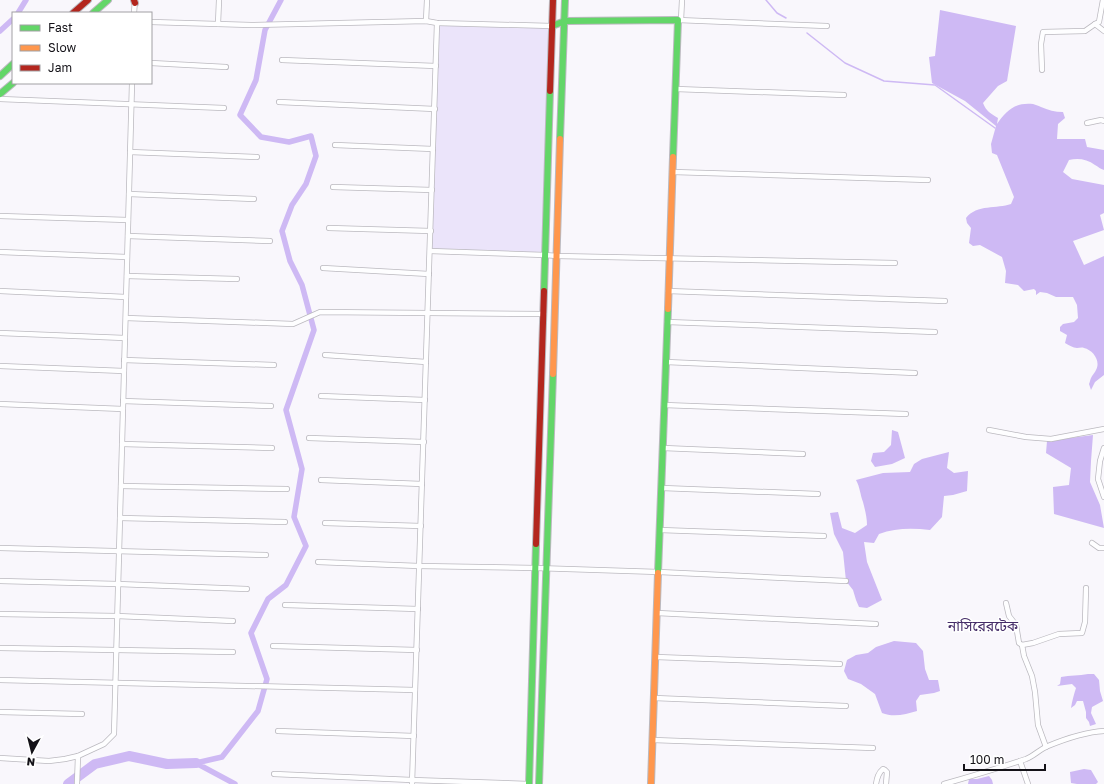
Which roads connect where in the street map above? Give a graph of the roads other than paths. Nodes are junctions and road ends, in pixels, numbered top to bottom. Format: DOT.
graph roads {
  1 [pos="88,0"];
  2 [pos="108,0"];
  3 [pos="219,0"];
  4 [pos="426,0"];
  5 [pos="553,0"];
  6 [pos="565,0"];
  7 [pos="682,0"];
  8 [pos="1103,0"];
  9 [pos="135,1"];
  10 [pos="74,12"];
  11 [pos="94,12"];
  12 [pos="134,12"];
  13 [pos="680,20"];
  14 [pos="426,21"];
  15 [pos="565,21"];
  16 [pos="152,22"];
  17 [pos="438,23"];
  18 [pos="1099,23"];
  19 [pos="218,24"];
  20 [pos="552,26"];
  21 [pos="827,26"];
  22 [pos="1104,31"];
  23 [pos="282,60"];
  24 [pos="152,64"];
  25 [pos="12,65"];
  26 [pos="436,66"];
  27 [pos="226,67"];
  28 [pos="1042,70"];
  29 [pos="0,76"];
  30 [pos="12,84"];
  31 [pos="132,84"];
  32 [pos="676,89"];
  33 [pos="0,94"];
  34 [pos="844,95"];
  35 [pos="0,99"];
  36 [pos="279,102"];
  37 [pos="132,105"];
  38 [pos="224,108"];
  39 [pos="435,109"];
  40 [pos="1104,121"];
  41 [pos="1087,123"];
  42 [pos="335,145"];
  43 [pos="433,149"];
  44 [pos="130,152"];
  45 [pos="257,157"];
  46 [pos="673,172"];
  47 [pos="928,180"];
  48 [pos="333,187"];
  49 [pos="432,190"];
  50 [pos="129,194"];
  51 [pos="254,199"];
  52 [pos="0,216"];
  53 [pos="128,220"];
  54 [pos="329,228"];
  55 [pos="430,231"];
  56 [pos="128,236"];
  57 [pos="270,241"];
  58 [pos="430,251"];
  59 [pos="0,252"];
  60 [pos="545,255"];
  61 [pos="557,256"];
  62 [pos="127,257"];
  63 [pos="669,258"];
  64 [pos="895,263"];
  65 [pos="324,268"];
  66 [pos="429,274"];
  67 [pos="127,276"];
  68 [pos="237,279"];
  69 [pos="668,290"];
  70 [pos="0,291"];
  71 [pos="126,297"];
  72 [pos="945,300"];
  73 [pos="428,312"];
  74 [pos="544,314"];
  75 [pos="126,318"];
  76 [pos="667,322"];
  77 [pos="934,332"];
  78 [pos="0,333"];
  79 [pos="125,338"];
  80 [pos="326,355"];
  81 [pos="124,360"];
  82 [pos="426,362"];
  83 [pos="666,362"];
  84 [pos="274,365"];
  85 [pos="0,366"];
  86 [pos="124,371"];
  87 [pos="915,373"];
  88 [pos="321,396"];
  89 [pos="425,400"];
  90 [pos="123,401"];
  91 [pos="0,404"];
  92 [pos="664,405"];
  93 [pos="271,406"];
  94 [pos="123,409"];
  95 [pos="906,414"];
  96 [pos="1104,429"];
  97 [pos="989,430"];
  98 [pos="309,438"];
  99 [pos="424,442"];
  100 [pos="122,444"];
  101 [pos="272,448"];
  102 [pos="663,448"];
  103 [pos="1104,448"];
  104 [pos="803,454"];
  105 [pos="321,480"];
  106 [pos="422,484"];
  107 [pos="121,486"];
  108 [pos="662,488"];
  109 [pos="287,489"];
  110 [pos="818,494"];
  111 [pos="1104,497"];
  112 [pos="120,518"];
  113 [pos="285,522"];
  114 [pos="325,524"];
  115 [pos="421,526"];
  116 [pos="660,530"];
  117 [pos="824,536"];
  118 [pos="1092,543"];
  119 [pos="0,548"];
  120 [pos="1104,548"];
  121 [pos="119,551"];
  122 [pos="266,555"];
  123 [pos="318,562"];
  124 [pos="419,566"];
  125 [pos="536,568"];
  126 [pos="546,568"];
  127 [pos="659,572"];
  128 [pos="0,581"];
  129 [pos="846,581"];
  130 [pos="118,584"];
  131 [pos="1086,588"];
  132 [pos="247,589"];
  133 [pos="1006,603"];
  134 [pos="285,604"];
  135 [pos="418,609"];
  136 [pos="657,613"];
  137 [pos="0,614"];
  138 [pos="117,616"];
  139 [pos="233,621"];
  140 [pos="876,624"];
  141 [pos="1022,644"];
  142 [pos="273,646"];
  143 [pos="0,648"];
  144 [pos="116,650"];
  145 [pos="417,650"];
  146 [pos="233,652"];
  147 [pos="656,657"];
  148 [pos="840,664"];
  149 [pos="0,680"];
  150 [pos="115,683"];
  151 [pos="415,690"];
  152 [pos="654,698"];
  153 [pos="846,706"];
  154 [pos="0,712"];
  155 [pos="82,714"];
  156 [pos="278,731"];
  157 [pos="1104,732"];
  158 [pos="414,736"];
  159 [pos="653,740"];
  160 [pos="1046,747"];
  161 [pos="873,748"];
  162 [pos="78,756"];
  163 [pos="0,758"];
  164 [pos="1020,761"];
  165 [pos="274,774"];
  166 [pos="412,782"];
  167 [pos="77,784"];
  168 [pos="529,784"];
  169 [pos="539,784"];
  170 [pos="651,784"];
  171 [pos="876,784"];
  172 [pos="886,784"];
  173 [pos="944,784"];
  174 [pos="1028,784"];
  1 -- 10 [label="street"];
  2 -- 11 [label="street"];
  3 -- 19 [label="street"];
  4 -- 14 [label="street"];
  5 -- 20 [label="street"];
  6 -- 15 [label="street"];
  7 -- 13 [label="street"];
  8 -- 18 [label="street"];
  9 -- 12 [label="street"];
  13 -- 15 [label="street"];
  13 -- 21 [label="street"];
  13 -- 32 [label="street"];
  14 -- 17 [label="street"];
  14 -- 19 [label="street"];
  15 -- 20 [label="street"];
  15 -- 61 [label="street"];
  16 -- 19 [label="street"];
  17 -- 20 [label="street"];
  17 -- 26 [label="street"];
  18 -- 22 [label="street"];
  18 -- 28 [label="street"];
  20 -- 60 [label="street"];
  23 -- 26 [label="street"];
  24 -- 27 [label="street"];
  25 -- 29 [label="street"];
  26 -- 39 [label="street"];
  30 -- 33 [label="street"];
  31 -- 37 [label="street"];
  32 -- 34 [label="street"];
  32 -- 46 [label="street"];
  35 -- 37 [label="street"];
  36 -- 39 [label="street"];
  37 -- 38 [label="street"];
  37 -- 44 [label="street"];
  39 -- 43 [label="street"];
  40 -- 41 [label="street"];
  42 -- 43 [label="street"];
  43 -- 49 [label="street"];
  44 -- 45 [label="street"];
  44 -- 50 [label="street"];
  46 -- 47 [label="street"];
  46 -- 63 [label="street"];
  48 -- 49 [label="street"];
  49 -- 55 [label="street"];
  50 -- 51 [label="street"];
  50 -- 53 [label="street"];
  52 -- 53 [label="street"];
  53 -- 56 [label="street"];
  54 -- 55 [label="street"];
  55 -- 58 [label="street"];
  56 -- 57 [label="street"];
  56 -- 62 [label="street"];
  58 -- 60 [label="street"];
  58 -- 66 [label="street"];
  59 -- 62 [label="street"];
  60 -- 61 [label="street"];
  60 -- 74 [label="street"];
  61 -- 63 [label="street"];
  61 -- 126 [label="street"];
  62 -- 67 [label="street"];
  63 -- 64 [label="street"];
  63 -- 69 [label="street"];
  65 -- 66 [label="street"];
  66 -- 73 [label="street"];
  67 -- 68 [label="street"];
  67 -- 71 [label="street"];
  69 -- 72 [label="street"];
  69 -- 76 [label="street"];
  70 -- 71 [label="street"];
  71 -- 75 [label="street"];
  73 -- 74 [label="street"];
  73 -- 75 [label="street"];
  73 -- 82 [label="street"];
  74 -- 125 [label="street"];
  75 -- 79 [label="street"];
  76 -- 77 [label="street"];
  76 -- 83 [label="street"];
  78 -- 79 [label="street"];
  79 -- 81 [label="street"];
  80 -- 82 [label="street"];
  81 -- 84 [label="street"];
  81 -- 86 [label="street"];
  82 -- 89 [label="street"];
  83 -- 87 [label="street"];
  83 -- 92 [label="street"];
  85 -- 86 [label="street"];
  86 -- 90 [label="street"];
  88 -- 89 [label="street"];
  89 -- 99 [label="street"];
  90 -- 93 [label="street"];
  90 -- 94 [label="street"];
  91 -- 94 [label="street"];
  92 -- 95 [label="street"];
  92 -- 102 [label="street"];
  94 -- 100 [label="street"];
  96 -- 97 [label="street"];
  98 -- 99 [label="street"];
  99 -- 106 [label="street"];
  100 -- 101 [label="street"];
  100 -- 107 [label="street"];
  102 -- 104 [label="street"];
  102 -- 108 [label="street"];
  103 -- 111 [label="street"];
  105 -- 106 [label="street"];
  106 -- 115 [label="street"];
  107 -- 109 [label="street"];
  107 -- 112 [label="street"];
  108 -- 110 [label="street"];
  108 -- 116 [label="street"];
  112 -- 113 [label="street"];
  112 -- 121 [label="street"];
  114 -- 115 [label="street"];
  115 -- 124 [label="street"];
  116 -- 117 [label="street"];
  116 -- 127 [label="street"];
  118 -- 120 [label="street"];
  119 -- 121 [label="street"];
  121 -- 122 [label="street"];
  121 -- 130 [label="street"];
  123 -- 124 [label="street"];
  124 -- 125 [label="street"];
  124 -- 135 [label="street"];
  125 -- 126 [label="street"];
  125 -- 168 [label="street"];
  126 -- 127 [label="street"];
  126 -- 169 [label="street"];
  127 -- 129 [label="street"];
  127 -- 136 [label="street"];
  128 -- 130 [label="street"];
  130 -- 132 [label="street"];
  130 -- 138 [label="street"];
  131 -- 141 [label="street"];
  133 -- 141 [label="street"];
  134 -- 135 [label="street"];
  135 -- 145 [label="street"];
  136 -- 140 [label="street"];
  136 -- 147 [label="street"];
  137 -- 138 [label="street"];
  138 -- 139 [label="street"];
  138 -- 144 [label="street"];
  141 -- 160 [label="street"];
  142 -- 145 [label="street"];
  143 -- 144 [label="street"];
  144 -- 146 [label="street"];
  144 -- 150 [label="street"];
  145 -- 151 [label="street"];
  147 -- 148 [label="street"];
  147 -- 152 [label="street"];
  149 -- 150 [label="street"];
  150 -- 151 [label="street"];
  150 -- 162 [label="street"];
  151 -- 158 [label="street"];
  152 -- 153 [label="street"];
  152 -- 159 [label="street"];
  154 -- 155 [label="street"];
  156 -- 158 [label="street"];
  157 -- 160 [label="street"];
  158 -- 166 [label="street"];
  159 -- 161 [label="street"];
  159 -- 170 [label="street"];
  160 -- 164 [label="street"];
  162 -- 163 [label="street"];
  162 -- 167 [label="street"];
  164 -- 173 [label="street"];
  164 -- 174 [label="street"];
  165 -- 166 [label="street"];
  166 -- 168 [label="street"];
  171 -- 172 [label="street"];
}
